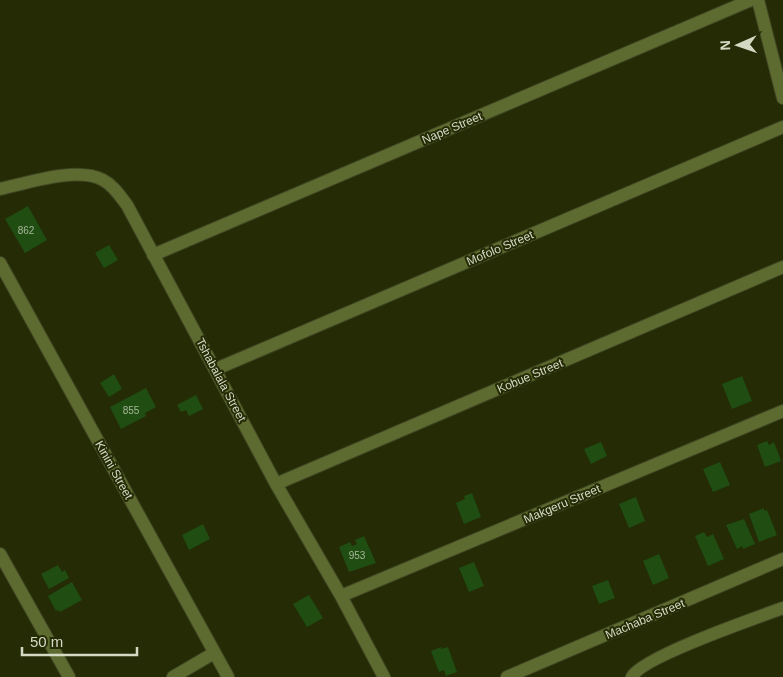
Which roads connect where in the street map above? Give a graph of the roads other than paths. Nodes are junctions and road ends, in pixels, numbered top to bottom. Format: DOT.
graph roads {
  1 [pos="751,0"];
  2 [pos="758,0"];
  3 [pos="783,98"];
  4 [pos="783,127"];
  5 [pos="0,189"];
  6 [pos="152,255"];
  7 [pos="0,264"];
  8 [pos="783,267"];
  9 [pos="216,369"];
  10 [pos="783,410"];
  11 [pos="276,484"];
  12 [pos="0,554"];
  13 [pos="783,559"];
  14 [pos="341,596"];
  15 [pos="783,608"];
  16 [pos="214,653"];
  17 [pos="70,677"];
  18 [pos="173,677"];
  19 [pos="228,677"];
  20 [pos="384,677"];
  21 [pos="507,677"];
  22 [pos="632,677"];
  1 -- 6 [label="street, Nape Street"];
  2 -- 3 [label="street"];
  4 -- 9 [label="street, Mofolo Street"];
  5 -- 6 [label="street, Tshabalala Street"];
  6 -- 9 [label="street, Tshabalala Street"];
  7 -- 16 [label="street, Kinini Street"];
  8 -- 11 [label="street, Kobue Street"];
  9 -- 11 [label="street, Tshabalala Street"];
  10 -- 14 [label="street, Makgeru Street"];
  11 -- 14 [label="street, Tshabalala Street"];
  12 -- 17 [label="street"];
  13 -- 21 [label="street, Machaba Street"];
  14 -- 20 [label="street, Tshabalala Street"];
  15 -- 22 [label="street"];
  16 -- 18 [label="street"];
  16 -- 19 [label="street, Kinini Street"];
}
